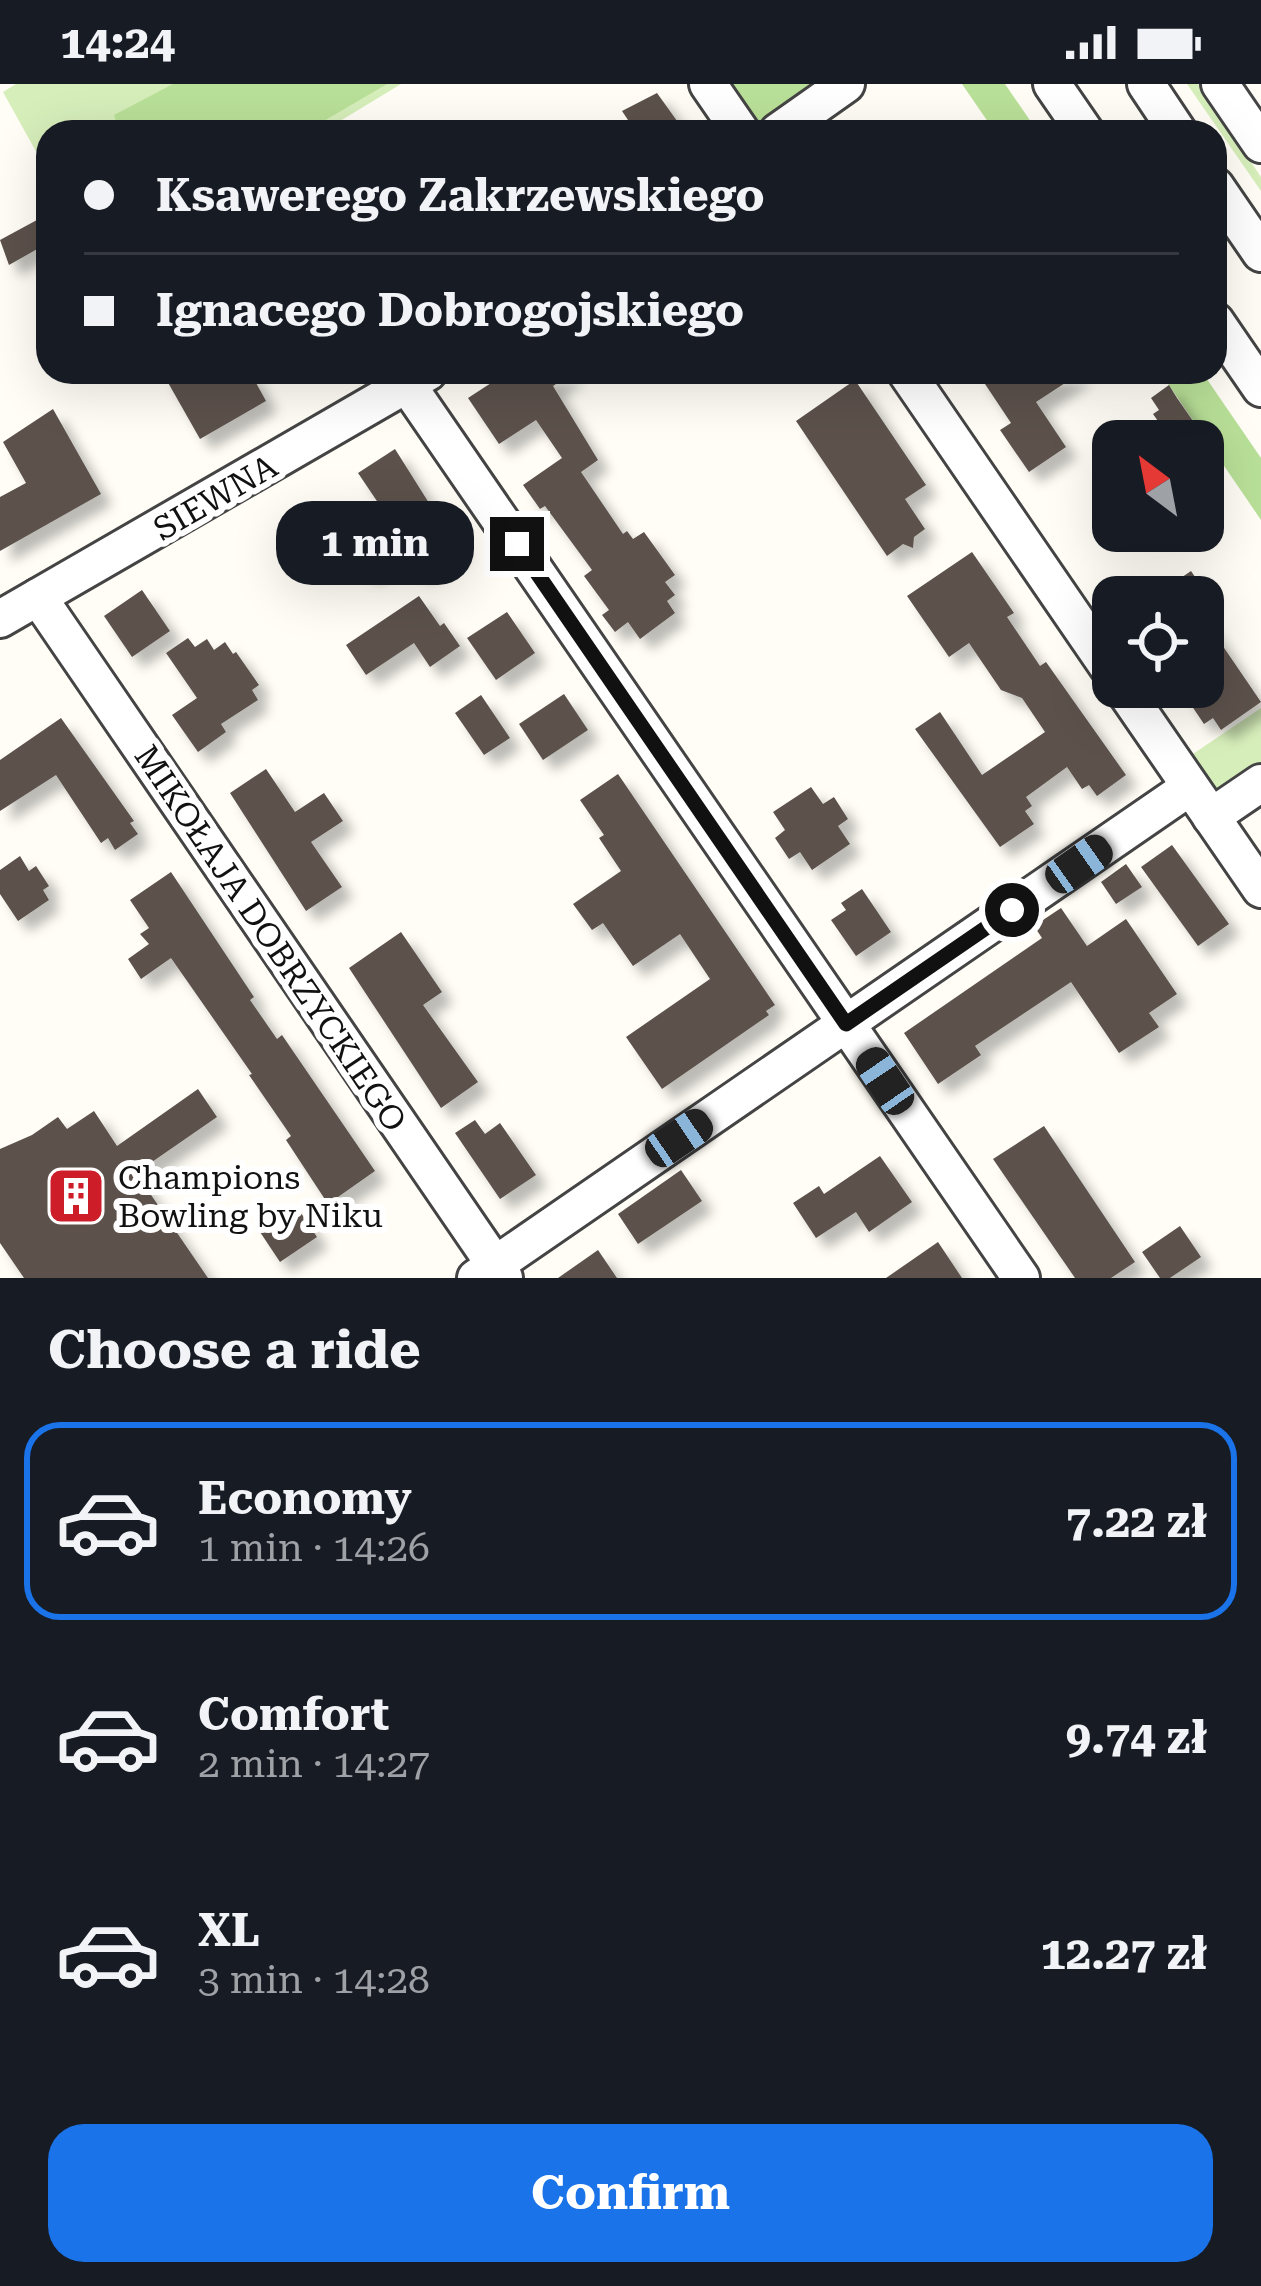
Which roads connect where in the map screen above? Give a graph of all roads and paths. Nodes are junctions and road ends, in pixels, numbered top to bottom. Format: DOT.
graph roads {
  1 [pos="708,84"];
  2 [pos="846,84"];
  3 [pos="1052,84"];
  4 [pos="1146,84"];
  5 [pos="1220,84"];
  6 [pos="733,120"];
  7 [pos="795,120"];
  8 [pos="1077,120"];
  9 [pos="1170,120"];
  10 [pos="1261,144"];
  11 [pos="1227,203"];
  12 [pos="1261,253"];
  13 [pos="1227,338"];
  14 [pos="409,384"];
  15 [pos="421,384"];
  16 [pos="914,384"];
  17 [pos="1261,388"];
  18 [pos="38,597"];
  19 [pos="0,619"];
  20 [pos="1092,643"];
  21 [pos="1136,708"];
  22 [pos="1261,783"];
  23 [pos="1201,802"];
  24 [pos="1261,889"];
  25 [pos="846,1024"];
  26 [pos="492,1274"];
  27 [pos="1021,1278"];
  1 -- 6 [label="street"];
  2 -- 7 [label="street"];
  3 -- 8 [label="street"];
  4 -- 9 [label="street"];
  5 -- 10 [label="street"];
  11 -- 12 [label="street"];
  13 -- 17 [label="street"];
  14 -- 18 [label="street, SIEWNA"];
  15 -- 25 [label="street"];
  16 -- 20 [label="street"];
  18 -- 19 [label="street, SIEWNA"];
  18 -- 26 [label="street, MIKOŁAJA DOBRZYCKIEGO"];
  21 -- 23 [label="street"];
  22 -- 23 [label="street"];
  23 -- 24 [label="street"];
  23 -- 25 [label="street"];
  25 -- 26 [label="street"];
  25 -- 27 [label="street"];
}
